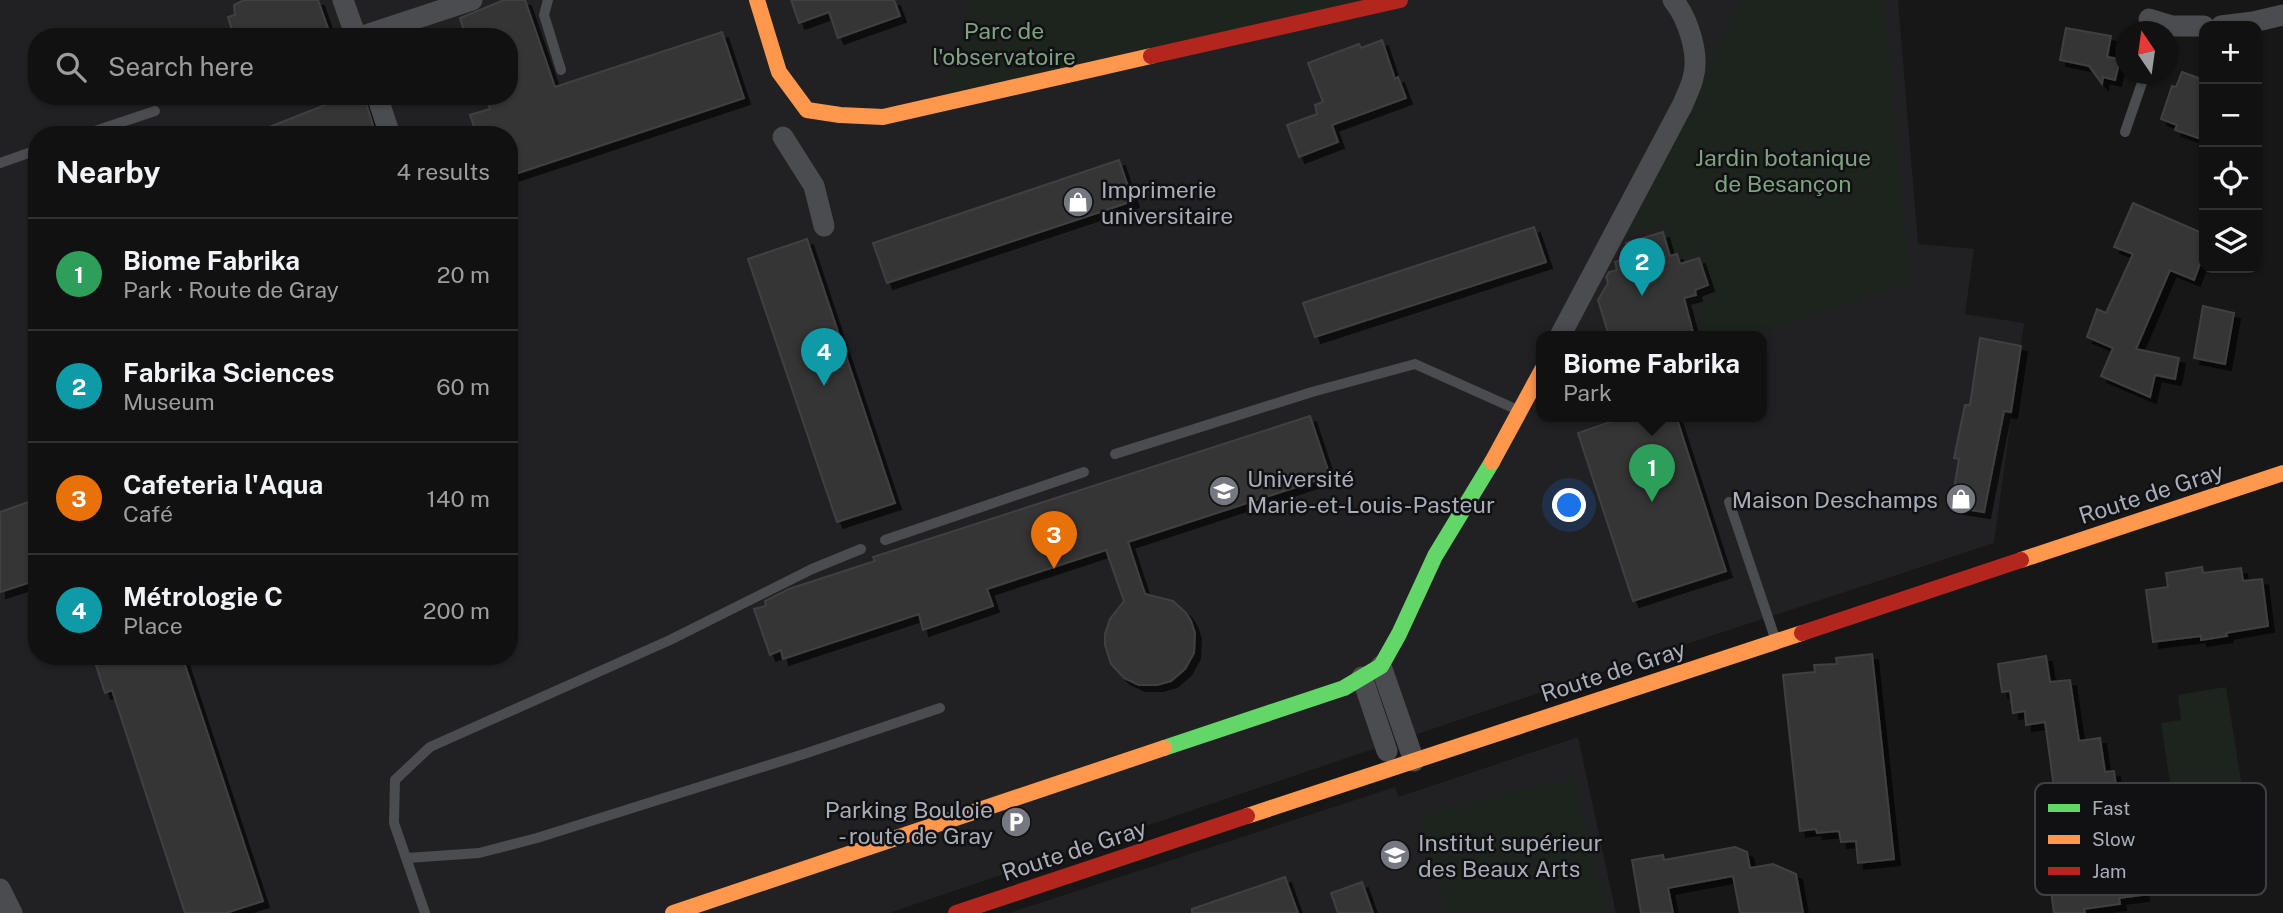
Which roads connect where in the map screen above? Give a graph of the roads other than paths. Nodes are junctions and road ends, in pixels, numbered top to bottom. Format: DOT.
graph roads {
  1 [pos="343,0"];
  2 [pos="472,0"];
  3 [pos="548,0"];
  4 [pos="757,0"];
  5 [pos="1400,0"];
  6 [pos="1673,0"];
  7 [pos="2283,15"];
  8 [pos="2149,19"];
  9 [pos="2153,21"];
  10 [pos="2257,21"];
  11 [pos="2199,26"];
  12 [pos="354,28"];
  13 [pos="386,28"];
  14 [pos="2178,28"];
  15 [pos="561,70"];
  16 [pos="2141,84"];
  17 [pos="380,105"];
  18 [pos="155,111"];
  19 [pos="110,126"];
  20 [pos="387,126"];
  21 [pos="2124,132"];
  22 [pos="783,137"];
  23 [pos="28,153"];
  24 [pos="0,163"];
  25 [pos="824,226"];
  26 [pos="1563,331"];
  27 [pos="1536,381"];
  28 [pos="1520,411"];
  29 [pos="1115,454"];
  30 [pos="1084,472"];
  31 [pos="2283,472"];
  32 [pos="1729,502"];
  33 [pos="885,540"];
  34 [pos="861,550"];
  35 [pos="1776,641"];
  36 [pos="1381,666"];
  37 [pos="1362,677"];
  38 [pos="940,708"];
  39 [pos="1387,751"];
  40 [pos="1414,761"];
  41 [pos="407,858"];
  42 [pos="1,892"];
  43 [pos="12,913"];
  44 [pos="425,913"];
  45 [pos="673,913"];
  46 [pos="956,913"];
  1 -- 12 [label="street"];
  2 -- 13 [label="street"];
  3 -- 15 [label="lane"];
  4 -- 5 [label="street"];
  6 -- 26 [label="street"];
  7 -- 10 [label="street"];
  8 -- 9 [label="street"];
  11 -- 14 [label="street"];
  16 -- 21 [label="lane"];
  17 -- 20 [label="street"];
  18 -- 19 [label="lane"];
  22 -- 25 [label="street"];
  23 -- 24 [label="lane"];
  27 -- 28 [label="street"];
  28 -- 29 [label="lane"];
  28 -- 36 [label="street"];
  30 -- 33 [label="lane"];
  31 -- 35 [label="street, Route de Gray"];
  32 -- 35 [label="lane"];
  34 -- 41 [label="lane"];
  35 -- 40 [label="street, Route de Gray"];
  36 -- 37 [label="street"];
  36 -- 40 [label="street"];
  37 -- 39 [label="street"];
  37 -- 45 [label="street"];
  38 -- 41 [label="lane"];
  40 -- 46 [label="street, Route de Gray"];
  41 -- 44 [label="lane"];
  42 -- 43 [label="street"];
}
